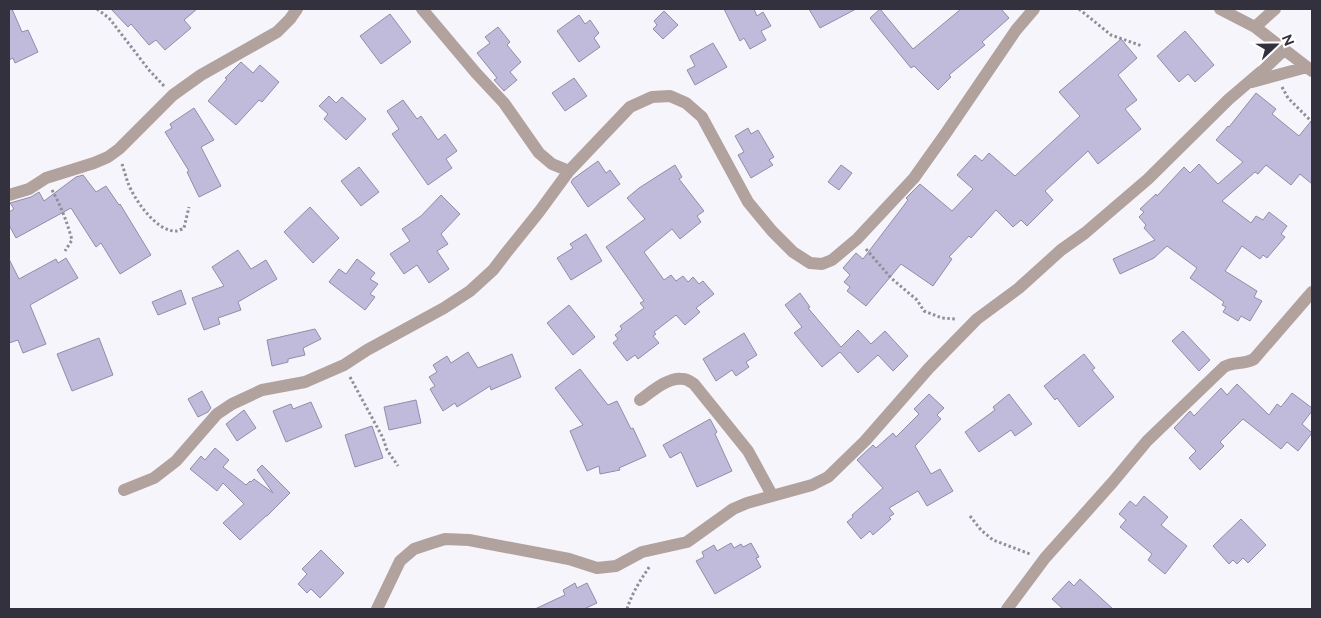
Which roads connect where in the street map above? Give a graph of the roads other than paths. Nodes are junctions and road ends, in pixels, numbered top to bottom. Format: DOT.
graph roads {
  1 [pos="297,9"];
  2 [pos="422,9"];
  3 [pos="1034,9"];
  4 [pos="1220,9"];
  5 [pos="1274,9"];
  6 [pos="1255,27"];
  7 [pos="1284,50"];
  8 [pos="1310,69"];
  9 [pos="1248,83"];
  10 [pos="569,171"];
  11 [pos="9,195"];
  12 [pos="1312,292"];
  13 [pos="640,400"];
  14 [pos="124,490"];
  15 [pos="772,495"];
  16 [pos="377,609"];
  17 [pos="1007,609"];
  1 -- 11 [label="street"];
  2 -- 10 [label="street"];
  3 -- 10 [label="street"];
  4 -- 6 [label="street"];
  5 -- 6 [label="street"];
  6 -- 7 [label="street"];
  7 -- 8 [label="street"];
  7 -- 9 [label="street"];
  8 -- 9 [label="street"];
  9 -- 15 [label="street"];
  10 -- 14 [label="street"];
  12 -- 17 [label="street"];
  13 -- 15 [label="street"];
  15 -- 16 [label="street"];
}
